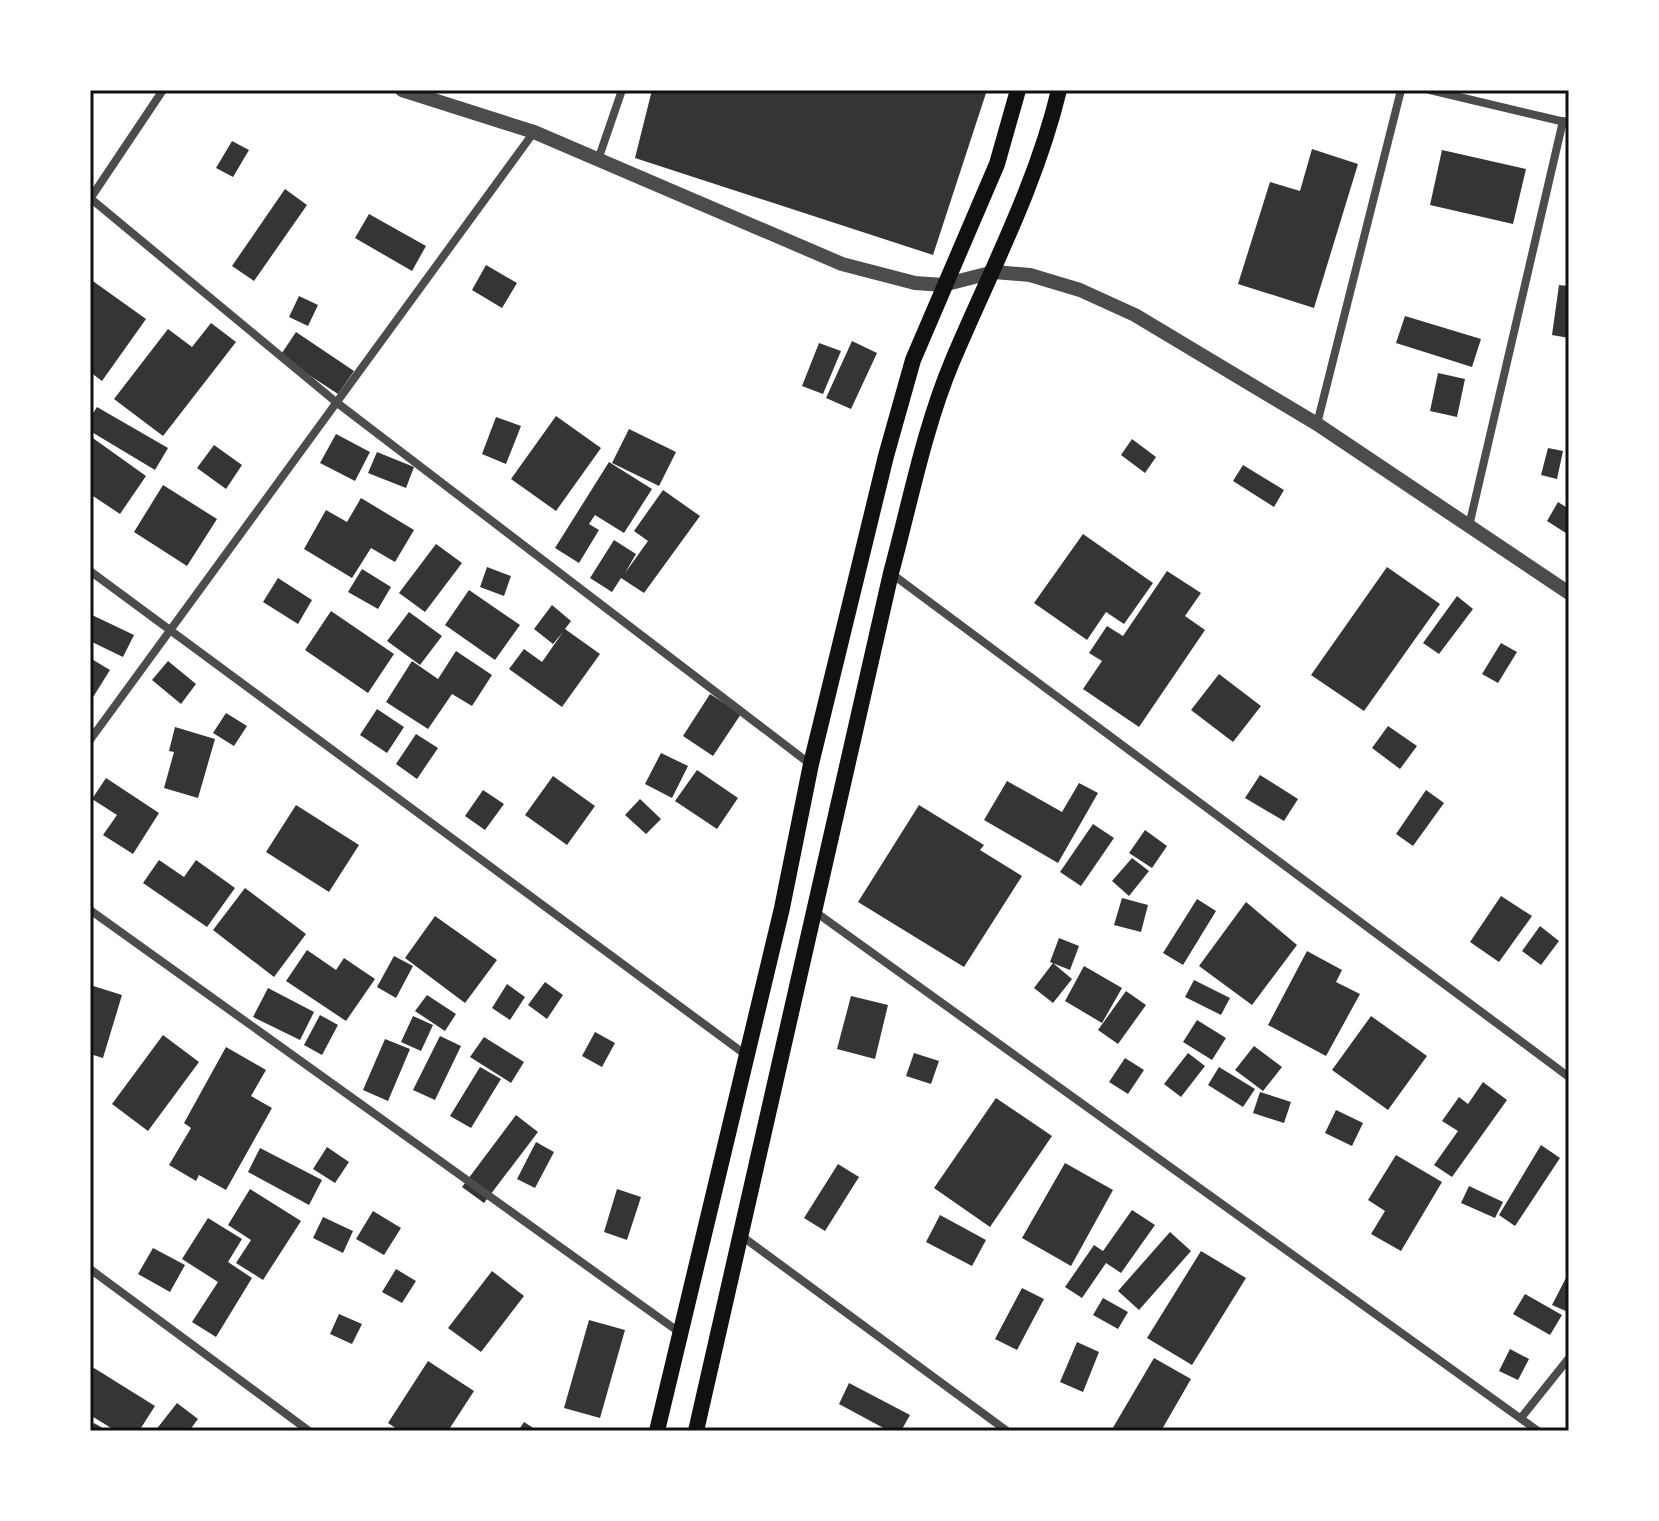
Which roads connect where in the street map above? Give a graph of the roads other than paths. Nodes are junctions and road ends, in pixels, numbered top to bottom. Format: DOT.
graph roads {
  1 [pos="163,90"];
  2 [pos="402,90"];
  3 [pos="622,90"];
  4 [pos="1018,90"];
  5 [pos="1059,90"];
  6 [pos="1401,90"];
  7 [pos="1430,90"];
  8 [pos="1566,122"];
  9 [pos="534,132"];
  10 [pos="599,157"];
  11 [pos="90,198"];
  12 [pos="994,272"];
  13 [pos="943,285"];
  14 [pos="336,402"];
  15 [pos="1317,424"];
  16 [pos="1469,527"];
  17 [pos="90,571"];
  18 [pos="891,573"];
  19 [pos="1569,593"];
  20 [pos="173,631"];
  21 [pos="90,740"];
  22 [pos="811,764"];
  23 [pos="90,910"];
  24 [pos="814,910"];
  25 [pos="747,1055"];
  26 [pos="1569,1077"];
  27 [pos="743,1237"];
  28 [pos="90,1269"];
  29 [pos="679,1332"];
  30 [pos="1569,1358"];
  31 [pos="1521,1418"];
  32 [pos="309,1431"];
  33 [pos="657,1431"];
  34 [pos="696,1431"];
  35 [pos="1007,1431"];
  36 [pos="1538,1431"];
  1 -- 11 [label="street"];
  2 -- 9 [label="street"];
  3 -- 10 [label="street"];
  4 -- 13 [label="main road"];
  5 -- 12 [label="main road"];
  6 -- 15 [label="street"];
  7 -- 8 [label="street"];
  8 -- 16 [label="street"];
  9 -- 10 [label="street"];
  9 -- 14 [label="street"];
  10 -- 13 [label="street"];
  11 -- 14 [label="street"];
  12 -- 13 [label="street"];
  12 -- 15 [label="street"];
  12 -- 18 [label="main road"];
  13 -- 22 [label="main road"];
  14 -- 20 [label="street"];
  14 -- 22 [label="street"];
  15 -- 16 [label="street"];
  16 -- 19 [label="street"];
  17 -- 20 [label="street"];
  18 -- 24 [label="main road"];
  18 -- 26 [label="street"];
  20 -- 21 [label="street"];
  20 -- 25 [label="street"];
  22 -- 25 [label="main road"];
  23 -- 29 [label="street"];
  24 -- 27 [label="main road"];
  24 -- 31 [label="street"];
  25 -- 29 [label="main road"];
  27 -- 34 [label="main road"];
  27 -- 35 [label="street"];
  28 -- 32 [label="street"];
  29 -- 33 [label="main road"];
  30 -- 31 [label="street"];
  31 -- 36 [label="street"];
}
